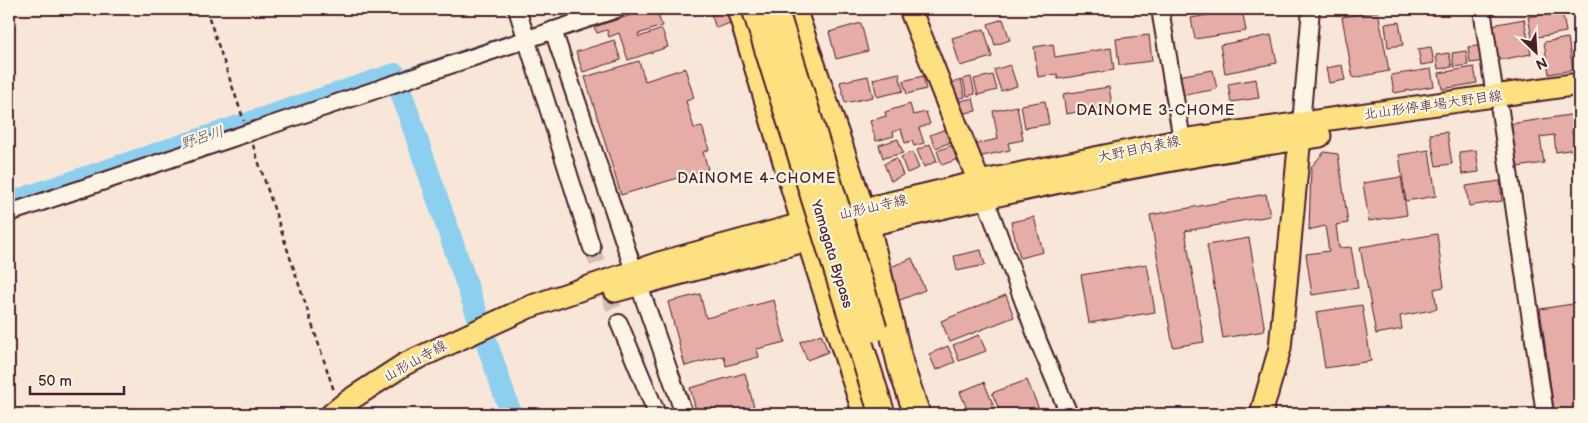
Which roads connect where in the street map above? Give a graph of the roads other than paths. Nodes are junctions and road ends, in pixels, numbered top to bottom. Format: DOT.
graph roads {
  1 [pos="517,9"];
  2 [pos="617,9"];
  3 [pos="740,9"];
  4 [pos="755,9"];
  5 [pos="775,9"];
  6 [pos="794,9"];
  7 [pos="910,9"];
  8 [pos="1160,9"];
  9 [pos="1311,9"];
  10 [pos="1482,9"];
  11 [pos="554,30"];
  12 [pos="527,38"];
  13 [pos="1579,84"];
  14 [pos="1579,97"];
  15 [pos="1498,104"];
  16 [pos="1300,132"];
  17 [pos="1182,140"];
  18 [pos="982,190"];
  19 [pos="9,213"];
  20 [pos="864,218"];
  21 [pos="807,232"];
  22 [pos="592,248"];
  23 [pos="636,278"];
  24 [pos="619,323"];
  25 [pos="336,411"];
  26 [pos="657,414"];
  27 [pos="684,414"];
  28 [pos="866,414"];
  29 [pos="882,414"];
  30 [pos="901,414"];
  31 [pos="917,414"];
  32 [pos="1069,414"];
  33 [pos="1261,414"];
  34 [pos="1545,414"];
  1 -- 12 [label="street"];
  2 -- 11 [label="street"];
  3 -- 21 [label="highway"];
  4 -- 29 [label="highway, Yamagata Bypass, bridge"];
  5 -- 30 [label="highway, Yamagata Bypass, bridge"];
  6 -- 20 [label="highway"];
  7 -- 18 [label="main road"];
  8 -- 17 [label="street"];
  9 -- 16 [label="street"];
  10 -- 15 [label="street"];
  11 -- 12 [label="street"];
  11 -- 23 [label="street"];
  12 -- 19 [label="street"];
  12 -- 22 [label="street"];
  13 -- 15 [label="main road, 北山形停車場大野目線"];
  14 -- 15 [label="main road, 北山形停車場大野目線"];
  15 -- 16 [label="main road, 北山形停車場大野目線"];
  15 -- 34 [label="street"];
  16 -- 17 [label="main road, 大野目内表線"];
  16 -- 18 [label="main road, 大野目内表線"];
  16 -- 33 [label="main road"];
  17 -- 18 [label="main road, 大野目内表線"];
  18 -- 20 [label="main road, 山形山寺線"];
  18 -- 32 [label="street"];
  20 -- 21 [label="main road, 山形山寺線"];
  20 -- 31 [label="highway"];
  21 -- 23 [label="main road, 山形山寺線"];
  21 -- 23 [label="main road, 山形山寺線"];
  21 -- 28 [label="highway"];
  23 -- 25 [label="main road, 山形山寺線"];
  23 -- 27 [label="street"];
  24 -- 26 [label="street"];
}
